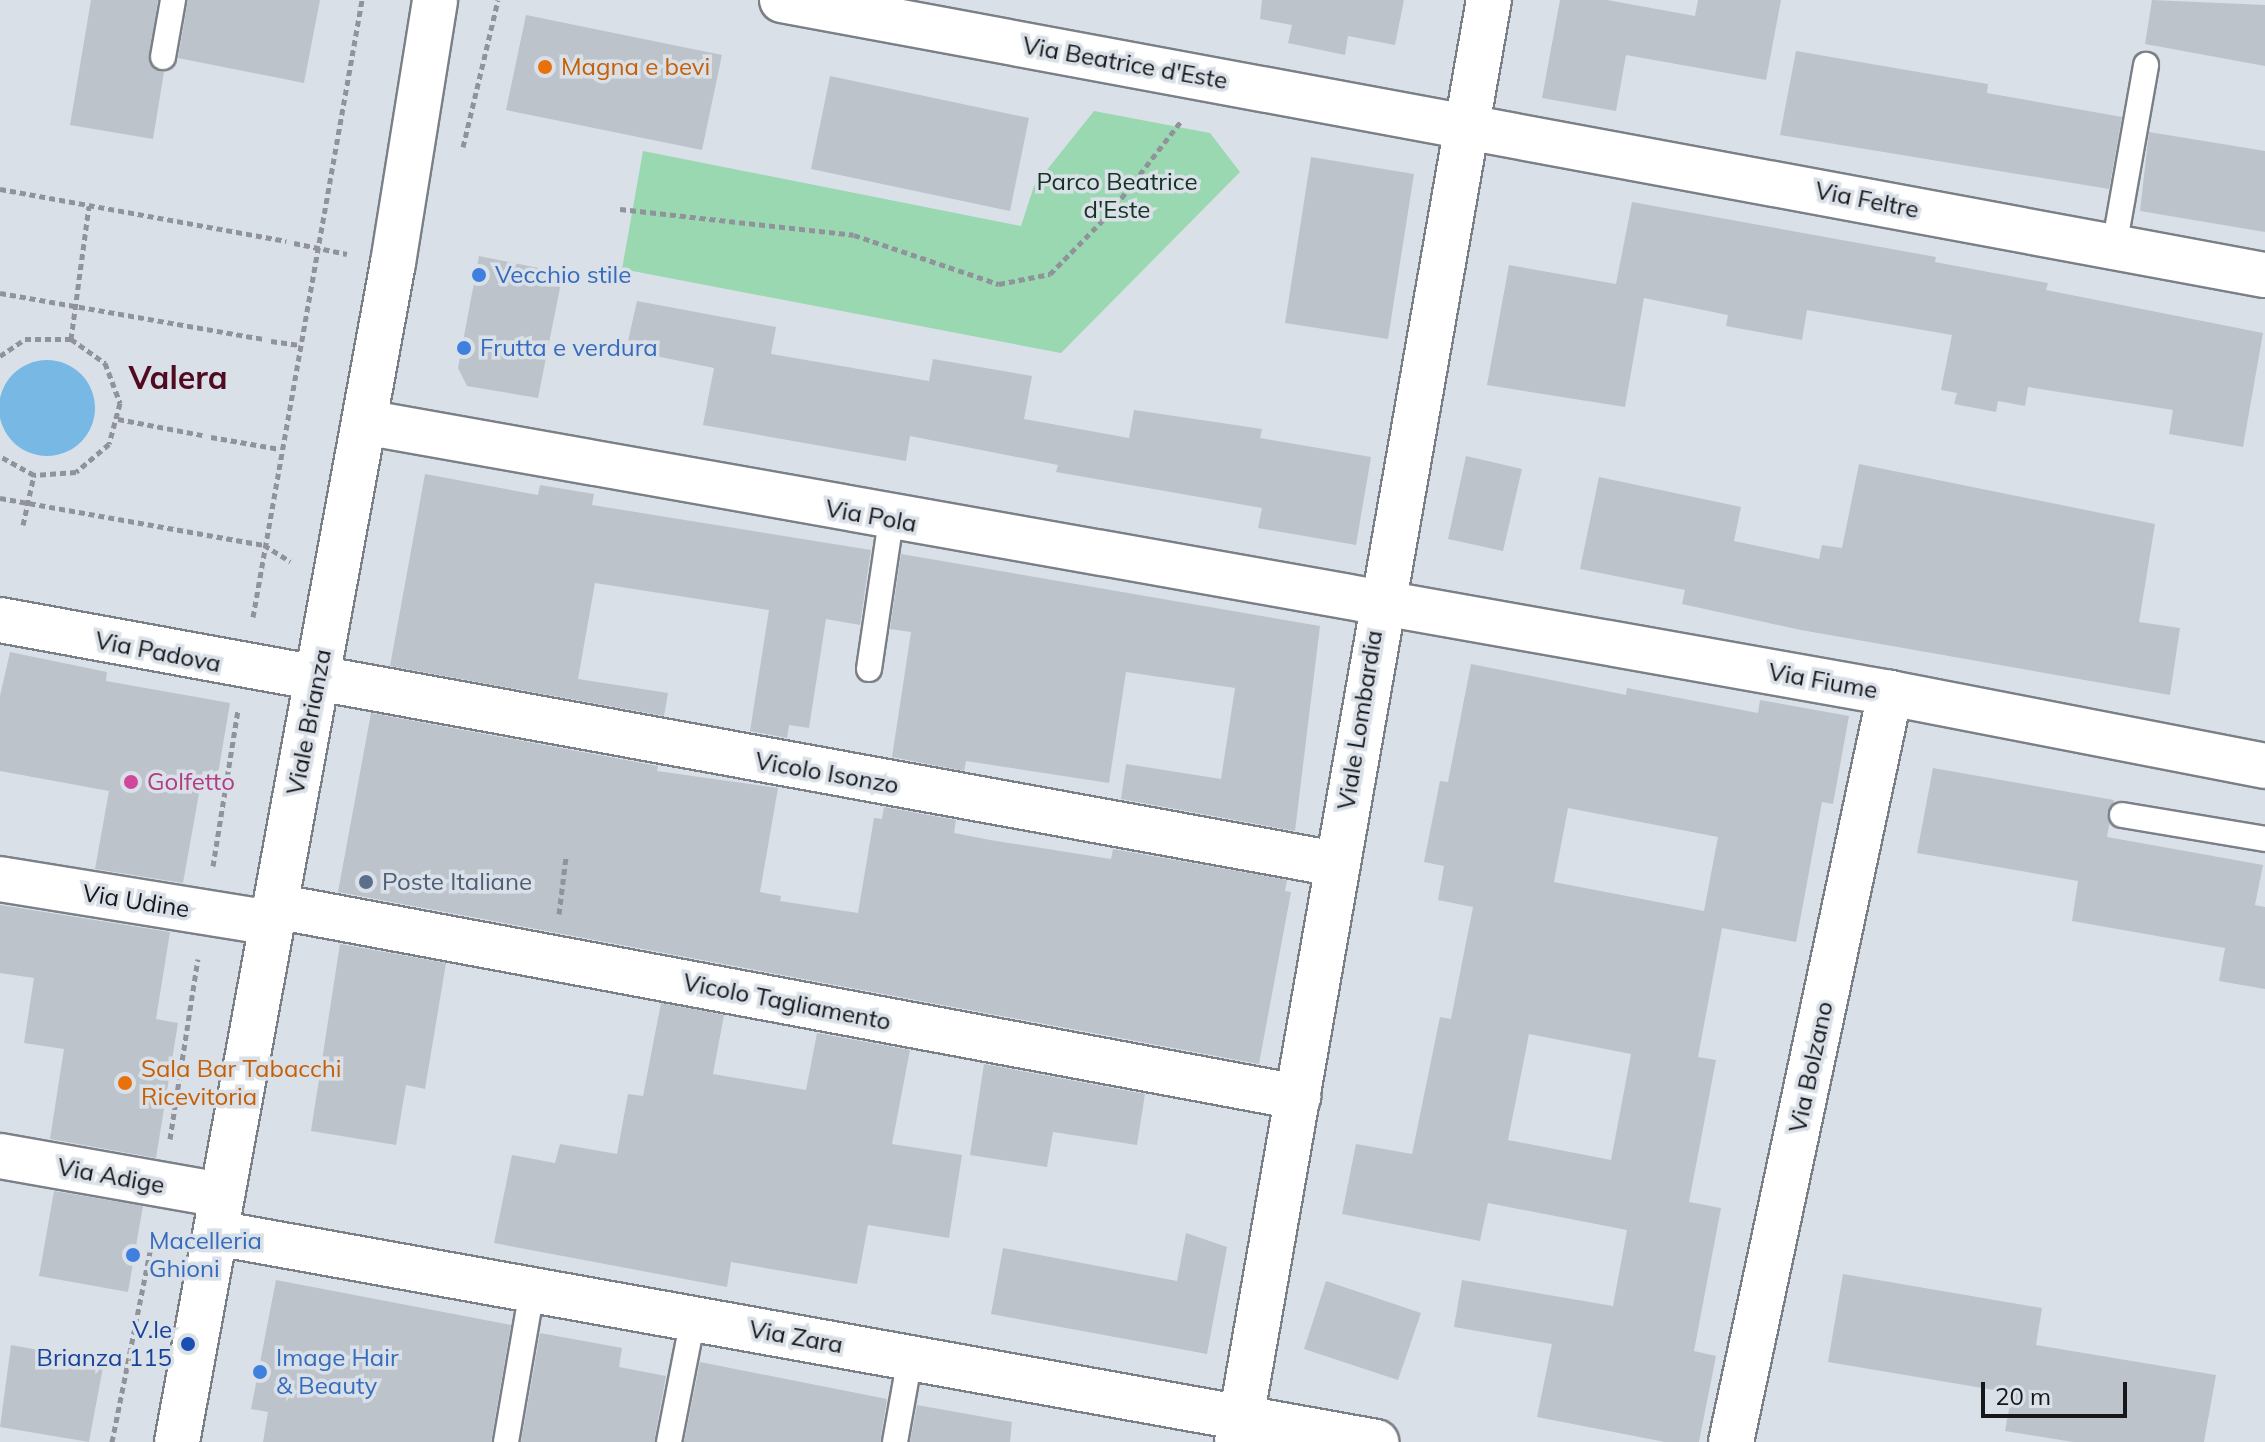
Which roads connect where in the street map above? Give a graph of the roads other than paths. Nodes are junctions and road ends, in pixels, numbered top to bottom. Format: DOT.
graph roads {
  1 [pos="173,0"];
  2 [pos="435,0"];
  3 [pos="782,0"];
  4 [pos="1489,0"];
  5 [pos="163,57"];
  6 [pos="2146,65"];
  7 [pos="1470,123"];
  8 [pos="2114,247"];
  9 [pos="2265,275"];
  10 [pos="364,422"];
  11 [pos="891,520"];
  12 [pos="1380,602"];
  13 [pos="0,620"];
  14 [pos="869,669"];
  15 [pos="317,681"];
  16 [pos="1890,693"];
  17 [pos="2265,766"];
  18 [pos="2122,815"];
  19 [pos="2265,839"];
  20 [pos="1336,864"];
  21 [pos="0,879"];
  22 [pos="273,914"];
  23 [pos="1298,1097"];
  24 [pos="0,1156"];
  25 [pos="219,1214"];
  26 [pos="532,1290"];
  27 [pos="693,1319"];
  28 [pos="910,1358"];
  29 [pos="1239,1430"];
  30 [pos="177,1442"];
  31 [pos="506,1442"];
  32 [pos="669,1442"];
  33 [pos="895,1442"];
  34 [pos="1376,1442"];
  35 [pos="1731,1442"];
  1 -- 5 [label="lane"];
  2 -- 10 [label="street, Viale Brianza"];
  3 -- 7 [label="street, Via Beatrice d'Este"];
  4 -- 7 [label="street, Viale Lombardia"];
  6 -- 8 [label="lane"];
  7 -- 8 [label="street, Via Feltre"];
  7 -- 12 [label="street, Viale Lombardia"];
  8 -- 9 [label="street, Via Feltre"];
  10 -- 11 [label="street, Via Pola"];
  10 -- 15 [label="street, Viale Brianza"];
  11 -- 12 [label="street, Via Pola"];
  11 -- 14 [label="lane"];
  12 -- 16 [label="street, Via Fiume"];
  12 -- 20 [label="street, Viale Lombardia"];
  13 -- 15 [label="street, Via Padova"];
  15 -- 20 [label="street, Vicolo Isonzo"];
  15 -- 22 [label="street, Viale Brianza"];
  16 -- 17 [label="street, Via Fiume"];
  16 -- 35 [label="street, Via Bolzano"];
  18 -- 19 [label="lane"];
  20 -- 23 [label="street, Viale Lombardia"];
  21 -- 22 [label="street, Via Udine"];
  22 -- 23 [label="street, Vicolo Tagliamento"];
  22 -- 25 [label="street, Viale Brianza"];
  23 -- 29 [label="street, Viale Lombardia"];
  24 -- 25 [label="street, Via Adige"];
  25 -- 26 [label="street, Via Zara"];
  25 -- 30 [label="street, Viale Brianza"];
  26 -- 27 [label="street, Via Zara"];
  26 -- 31 [label="lane"];
  27 -- 28 [label="street, Via Zara"];
  27 -- 32 [label="lane"];
  28 -- 29 [label="street, Via Zara"];
  28 -- 33 [label="lane"];
  29 -- 34 [label="street, Via Zara"];
}
